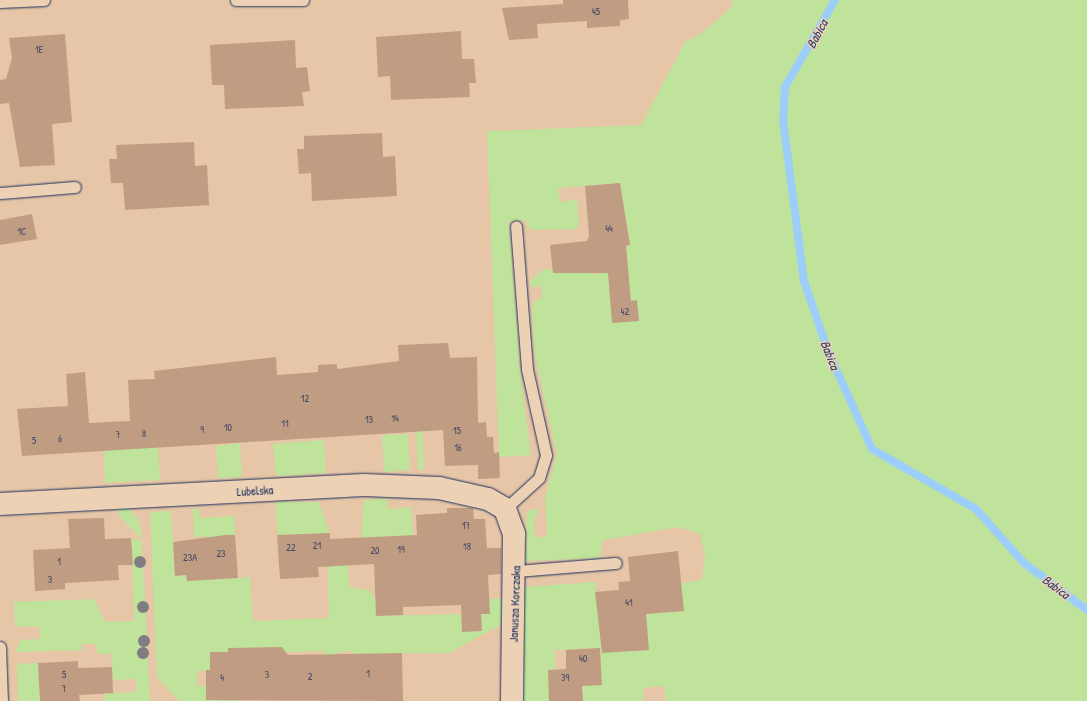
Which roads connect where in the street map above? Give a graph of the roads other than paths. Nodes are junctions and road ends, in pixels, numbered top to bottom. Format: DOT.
graph roads {
  1 [pos="44,0"];
  2 [pos="236,0"];
  3 [pos="303,0"];
  4 [pos="0,2"];
  5 [pos="75,187"];
  6 [pos="0,193"];
  7 [pos="516,226"];
  8 [pos="0,504"];
  9 [pos="505,509"];
  10 [pos="616,562"];
  11 [pos="516,571"];
  12 [pos="0,647"];
  13 [pos="2,701"];
  14 [pos="512,701"];
  1 -- 4 [label="lane"];
  2 -- 3 [label="lane"];
  5 -- 6 [label="lane"];
  7 -- 9 [label="lane"];
  8 -- 9 [label="street, Lubelska"];
  9 -- 11 [label="street, Janusza Korczaka"];
  10 -- 11 [label="lane"];
  11 -- 14 [label="street, Janusza Korczaka"];
  12 -- 13 [label="lane"];
}
